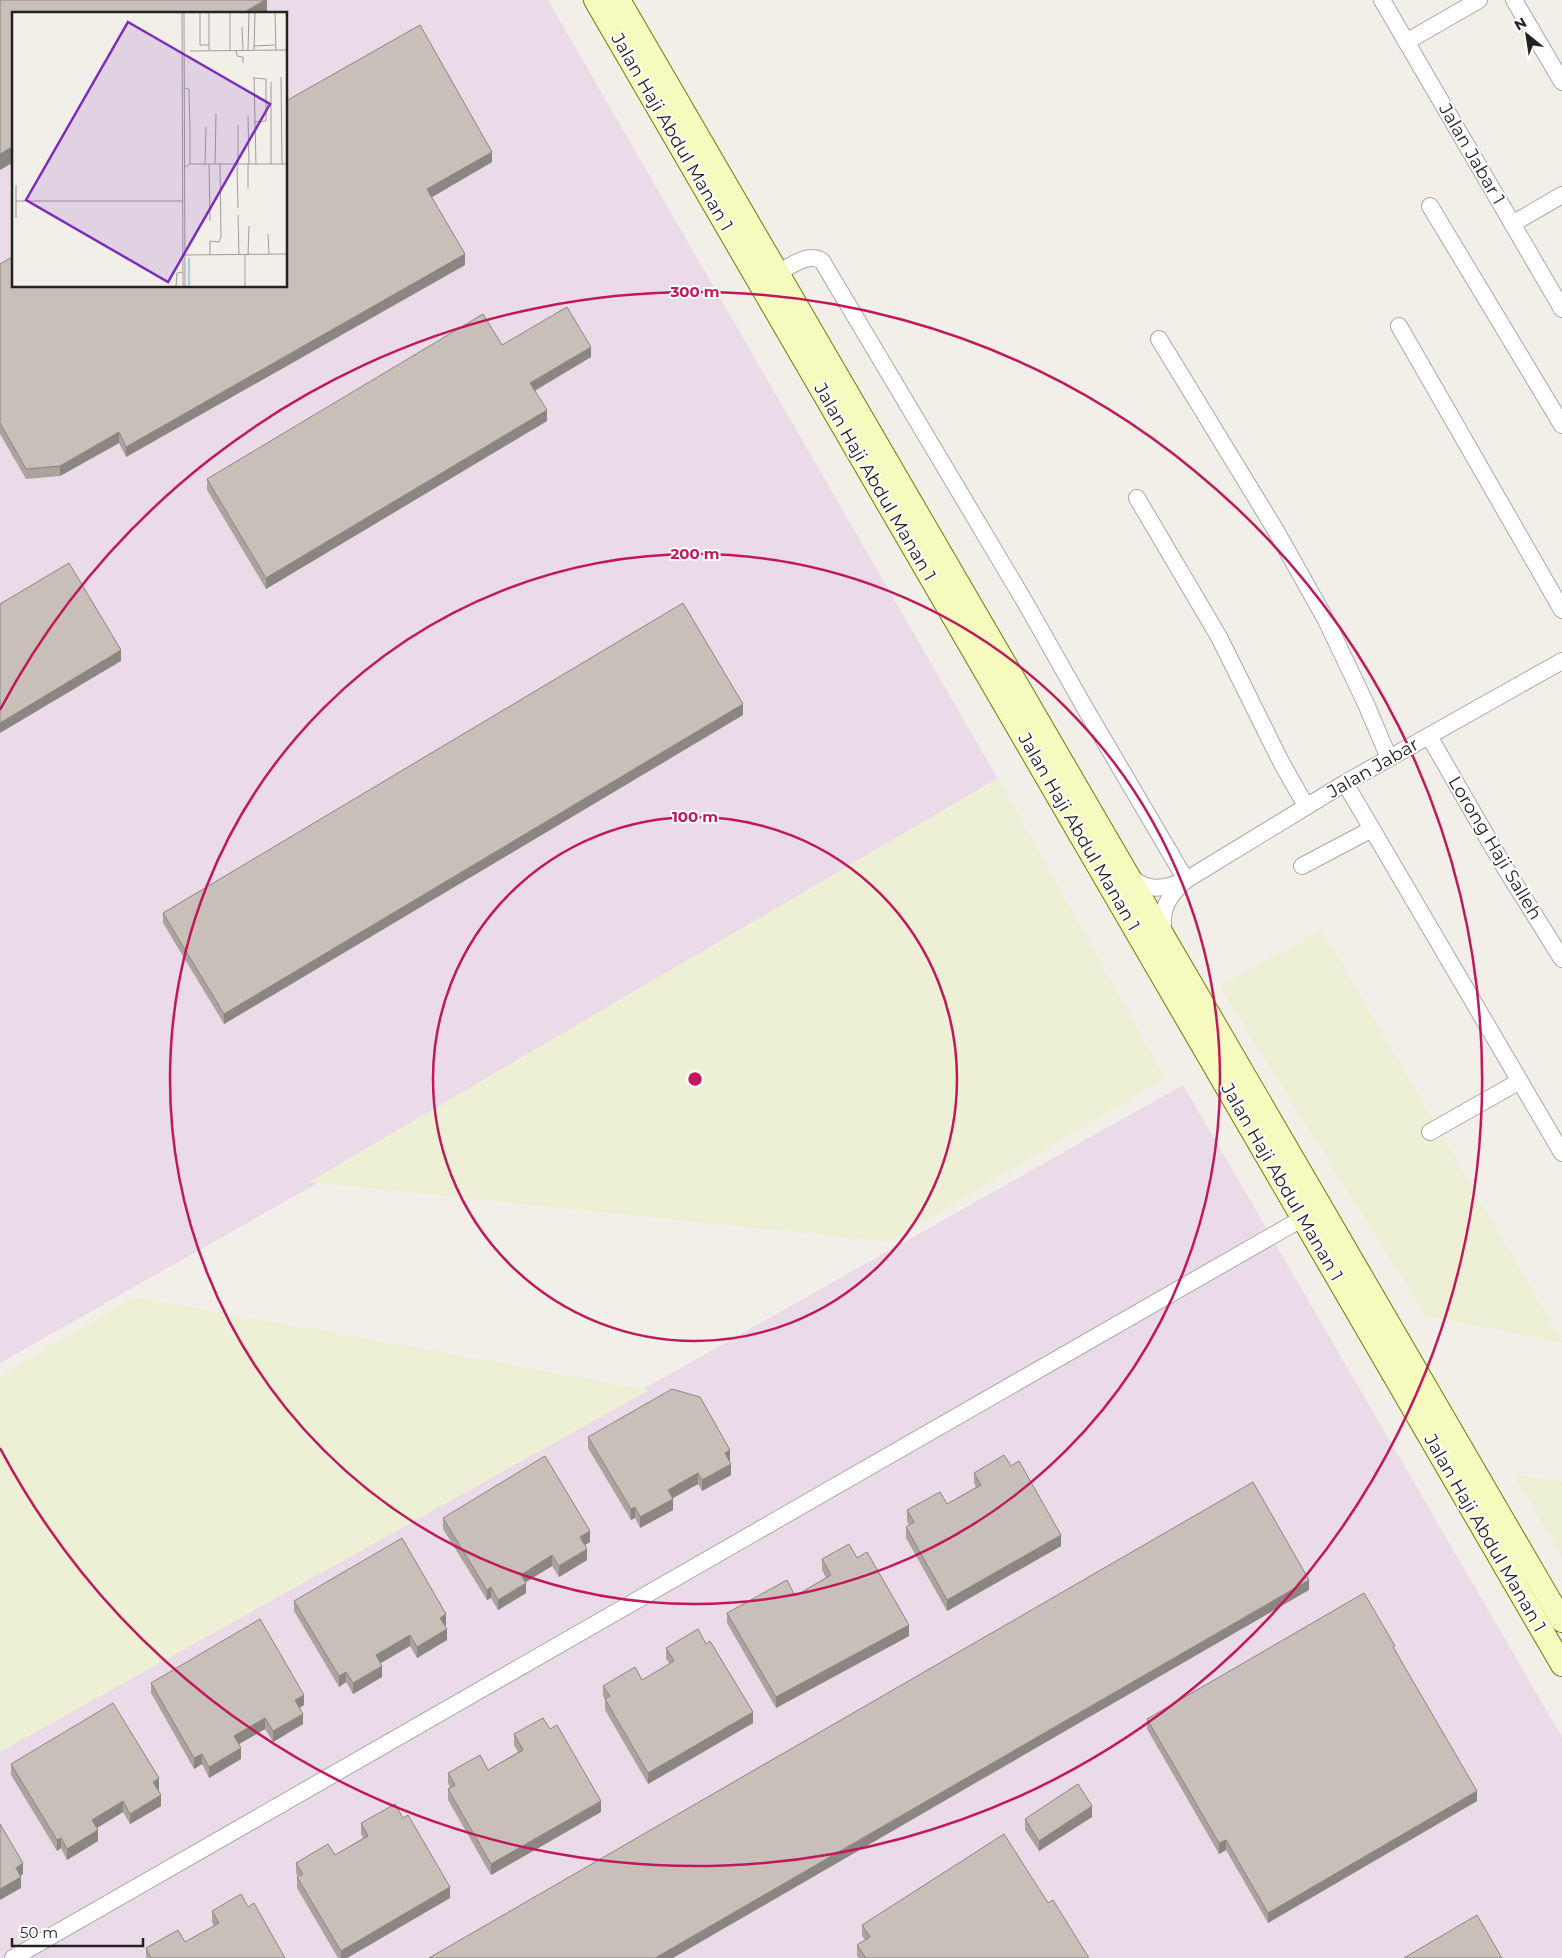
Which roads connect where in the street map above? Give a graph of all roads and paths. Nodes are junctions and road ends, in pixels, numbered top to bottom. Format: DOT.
graph roads {
  1 [pos="595,0"];
  2 [pos="1382,0"];
  3 [pos="1479,0"];
  4 [pos="1514,0"];
  5 [pos="625,6"];
  6 [pos="1406,42"];
  7 [pos="1562,82"];
  8 [pos="1562,195"];
  9 [pos="1430,206"];
  10 [pos="1512,224"];
  11 [pos="789,267"];
  12 [pos="1562,308"];
  13 [pos="1399,326"];
  14 [pos="1159,339"];
  15 [pos="1562,424"];
  16 [pos="1137,498"];
  17 [pos="1561,607"];
  18 [pos="1562,661"];
  19 [pos="1429,736"];
  20 [pos="1389,758"];
  21 [pos="1345,783"];
  22 [pos="1306,806"];
  23 [pos="1372,829"];
  24 [pos="1302,866"];
  25 [pos="1126,874"];
  26 [pos="1186,880"];
  27 [pos="1165,939"];
  28 [pos="1562,960"];
  29 [pos="1520,1081"];
  30 [pos="1430,1132"];
  31 [pos="1562,1153"];
  32 [pos="1303,1218"];
  33 [pos="1546,1593"];
  34 [pos="1562,1608"];
  35 [pos="1562,1621"];
  36 [pos="1561,1662"];
  37 [pos="13,1958"];
  1 -- 32 [label="street, Jalan Haji Abdul Manan 1"];
  2 -- 6 [label="street, Jalan Jabar 1"];
  3 -- 6 [label="street"];
  4 -- 7 [label="street"];
  5 -- 11 [label="street, Jalan Haji Abdul Manan 1"];
  6 -- 10 [label="street, Jalan Jabar 1"];
  8 -- 10 [label="street"];
  9 -- 15 [label="street"];
  10 -- 12 [label="street, Jalan Jabar 1"];
  11 -- 25 [label="street, Jalan Haji Abdul Manan 1"];
  11 -- 26 [label="street"];
  13 -- 17 [label="street"];
  14 -- 20 [label="street"];
  16 -- 22 [label="street"];
  18 -- 19 [label="street, Jalan Jabar"];
  19 -- 20 [label="street, Jalan Jabar"];
  19 -- 28 [label="street, Lorong Haji Salleh"];
  20 -- 21 [label="street, Jalan Jabar"];
  21 -- 22 [label="street, Jalan Jabar"];
  21 -- 23 [label="street"];
  22 -- 26 [label="street, Jalan Jabar"];
  23 -- 24 [label="street"];
  23 -- 29 [label="street"];
  25 -- 26 [label="street"];
  25 -- 27 [label="street, Jalan Haji Abdul Manan 1"];
  26 -- 27 [label="street"];
  27 -- 33 [label="street, Jalan Haji Abdul Manan 1"];
  29 -- 30 [label="street"];
  29 -- 31 [label="street"];
  32 -- 36 [label="street, Jalan Haji Abdul Manan 1"];
  32 -- 37 [label="street"];
  33 -- 34 [label="street"];
  33 -- 35 [label="street, Jalan Haji Abdul Manan 1"];
}
